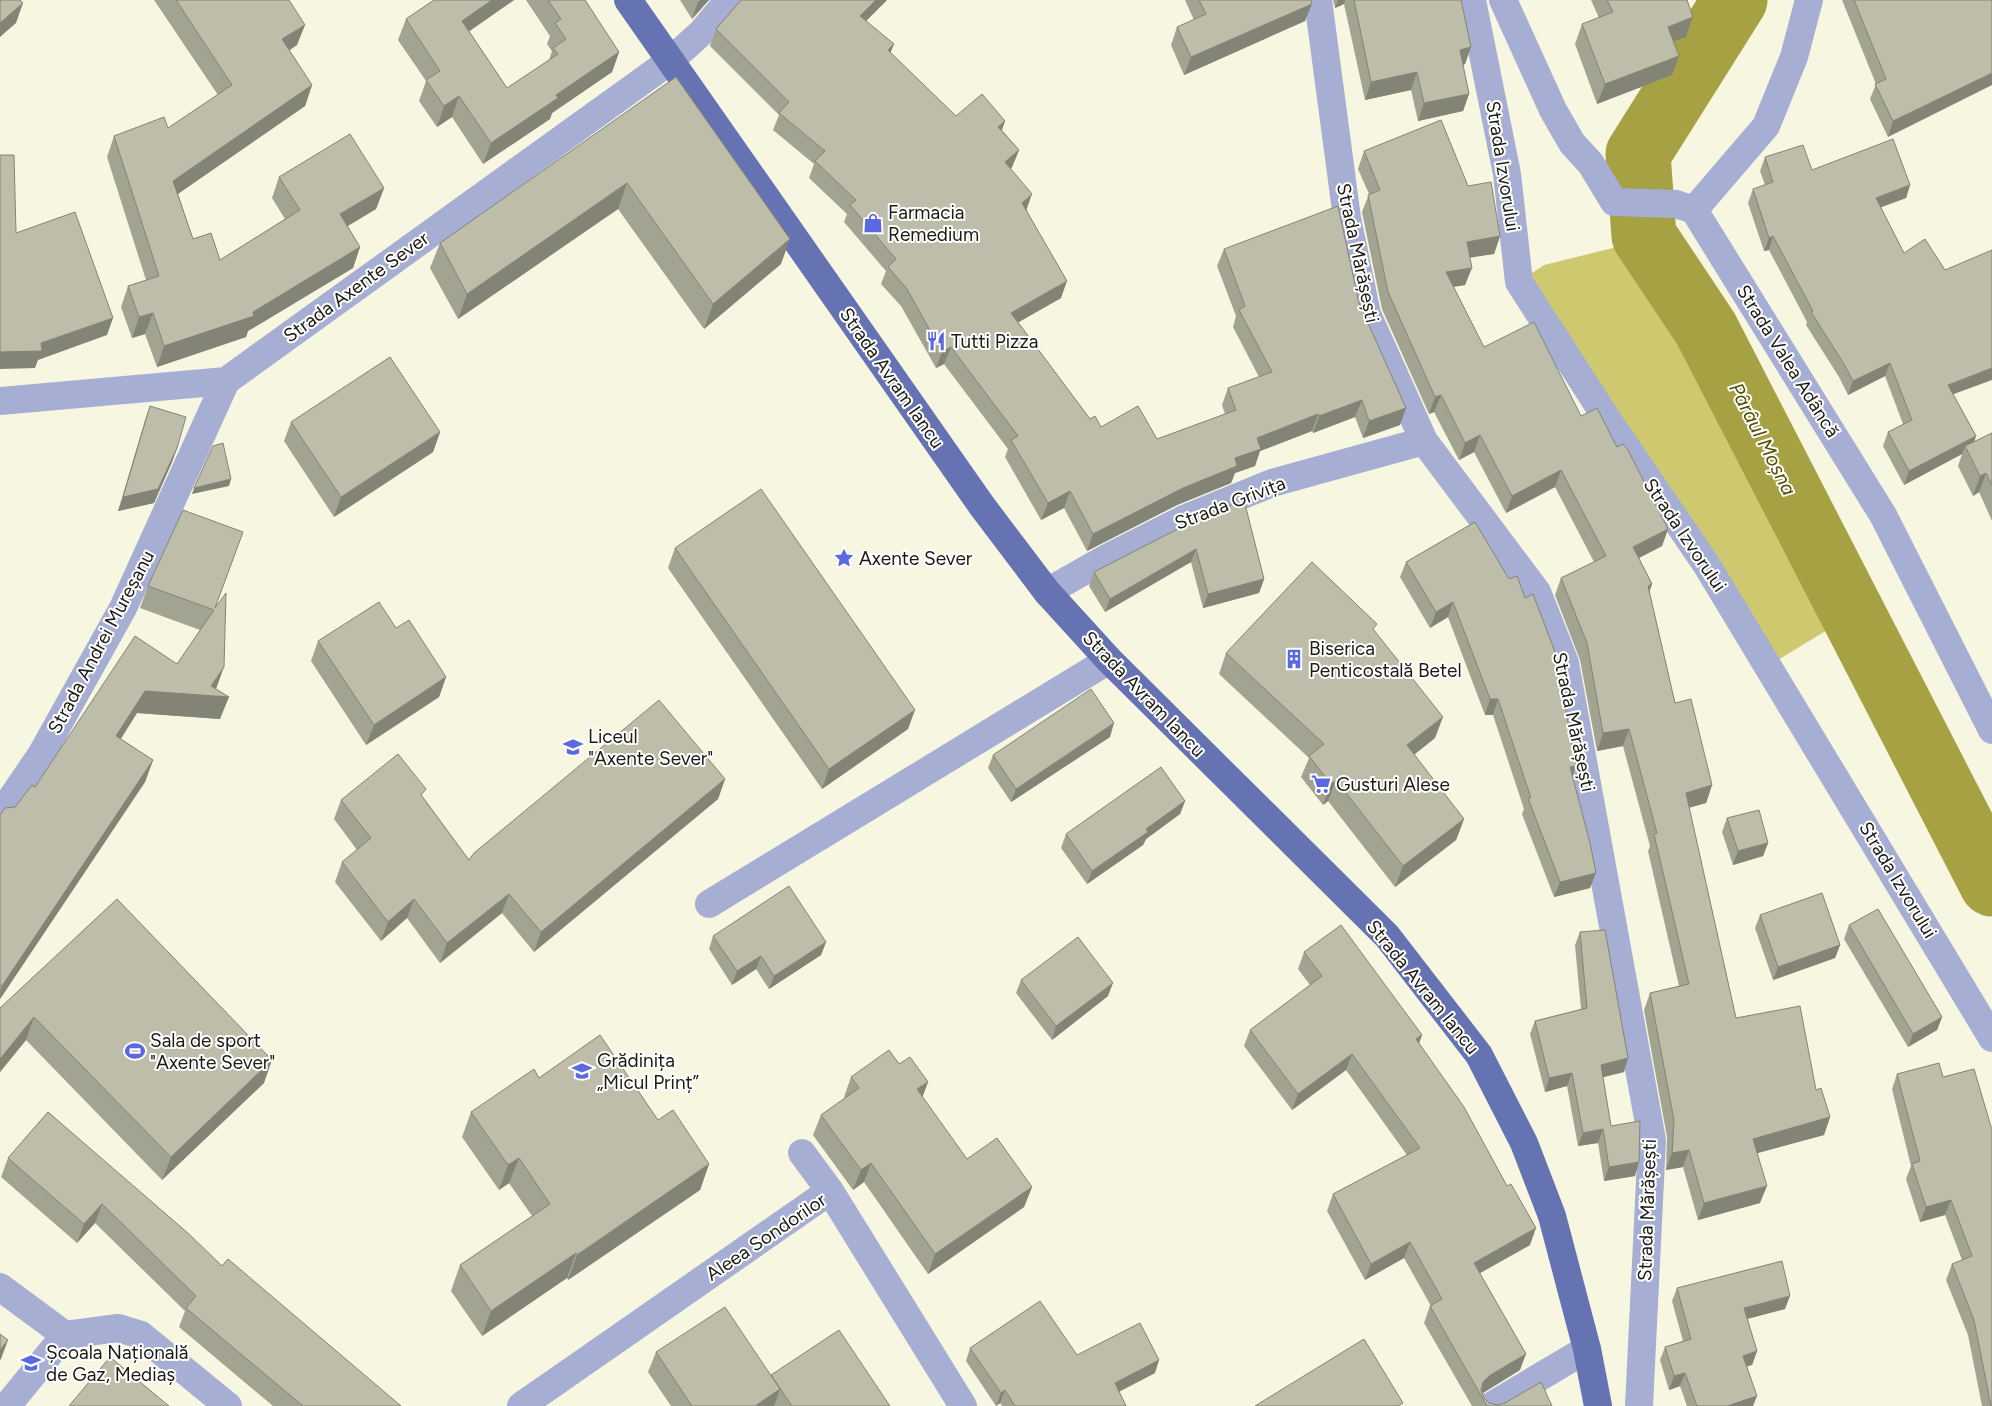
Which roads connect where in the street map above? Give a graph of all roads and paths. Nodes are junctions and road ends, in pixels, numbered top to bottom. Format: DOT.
graph roads {
  1 [pos="628,0"];
  2 [pos="729,0"];
  3 [pos="1318,0"];
  4 [pos="1472,0"];
  5 [pos="1503,0"];
  6 [pos="1809,0"];
  7 [pos="670,61"];
  8 [pos="1685,207"];
  9 [pos="226,381"];
  10 [pos="0,401"];
  11 [pos="1424,442"];
  12 [pos="1047,592"];
  13 [pos="1109,660"];
  14 [pos="1992,730"];
  15 [pos="0,815"];
  16 [pos="709,904"];
  17 [pos="1992,1038"];
  18 [pos="802,1153"];
  19 [pos="830,1191"];
  20 [pos="0,1288"];
  21 [pos="65,1335"];
  22 [pos="1587,1349"];
  23 [pos="7,1406"];
  24 [pos="228,1406"];
  25 [pos="521,1406"];
  26 [pos="963,1406"];
  27 [pos="1491,1406"];
  28 [pos="1598,1406"];
  29 [pos="1639,1406"];
  1 -- 7 [label="main road, Strada Avram Iancu"];
  2 -- 7 [label="street, Strada Axente Sever"];
  3 -- 11 [label="street, Strada Mărășești"];
  4 -- 17 [label="street, Strada Izvorului"];
  5 -- 8 [label="street"];
  6 -- 8 [label="street"];
  7 -- 9 [label="street, Strada Axente Sever"];
  7 -- 12 [label="main road, Strada Avram Iancu"];
  8 -- 14 [label="street, Strada Valea Adâncă"];
  9 -- 10 [label="street"];
  9 -- 15 [label="street, Strada Andrei Mureșanu"];
  11 -- 12 [label="street, Strada Grivița"];
  11 -- 29 [label="street, Strada Mărășești"];
  12 -- 13 [label="main road, Strada Avram Iancu"];
  13 -- 16 [label="street"];
  13 -- 22 [label="main road, Strada Avram Iancu"];
  18 -- 19 [label="street"];
  19 -- 25 [label="street, Aleea Sondorilor"];
  19 -- 26 [label="street, Aleea Sondorilor"];
  20 -- 21 [label="street"];
  21 -- 23 [label="street"];
  21 -- 24 [label="street"];
  22 -- 27 [label="street"];
  22 -- 28 [label="main road, Strada Avram Iancu"];
}
